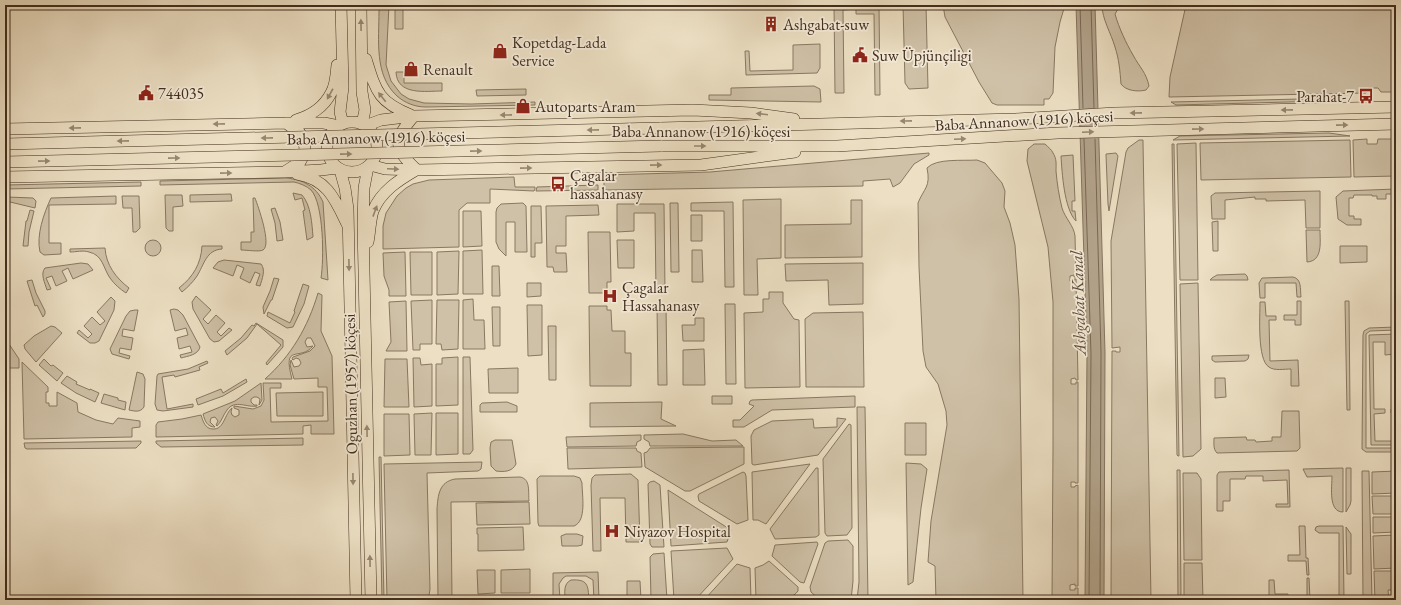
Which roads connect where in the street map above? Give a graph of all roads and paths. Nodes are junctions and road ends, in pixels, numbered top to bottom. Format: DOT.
graph roads {
  1 [pos="341,5"];
  2 [pos="361,5"];
  3 [pos="341,42"];
  4 [pos="362,45"];
  5 [pos="1396,108"];
  6 [pos="414,116"];
  7 [pos="286,123"];
  8 [pos="828,123"];
  9 [pos="1396,124"];
  10 [pos="341,125"];
  11 [pos="364,125"];
  12 [pos="5,129"];
  13 [pos="5,144"];
  14 [pos="837,146"];
  15 [pos="5,162"];
  16 [pos="369,166"];
  17 [pos="339,169"];
  18 [pos="417,170"];
  19 [pos="285,172"];
  20 [pos="5,177"];
  21 [pos="348,226"];
  22 [pos="364,263"];
  23 [pos="356,600"];
  24 [pos="371,600"];
  1 -- 3 [label="main road"];
  4 -- 2 [label="main road, one-way"];
  3 -- 7 [label="main road, one-way"];
  3 -- 10 [label="main road"];
  6 -- 4 [label="main road, one-way"];
  4 -- 11 [label="main road"];
  5 -- 8 [label="main road, Baba Annanow (1916) köçesi, one-way"];
  8 -- 6 [label="main road, one-way"];
  6 -- 11 [label="main road"];
  6 -- 18 [label="main road"];
  7 -- 10 [label="main road"];
  7 -- 12 [label="main road, one-way"];
  7 -- 19 [label="main road"];
  8 -- 13 [label="main road, Baba Annanow (1916) köçesi, one-way, bridge"];
  14 -- 9 [label="main road, Baba Annanow (1916) köçesi, one-way"];
  10 -- 11 [label="main road"];
  10 -- 17 [label="main road"];
  11 -- 16 [label="main road"];
  15 -- 14 [label="main road, Baba Annanow (1916) köçesi, one-way, bridge"];
  18 -- 14 [label="main road, one-way"];
  16 -- 17 [label="main road"];
  16 -- 18 [label="main road, one-way"];
  16 -- 22 [label="main road, Oguzhan (1957) köçesi"];
  17 -- 19 [label="main road"];
  17 -- 21 [label="main road, Oguzhan (1957) köçesi"];
  22 -- 18 [label="main road, one-way"];
  20 -- 19 [label="main road, one-way"];
  19 -- 21 [label="main road"];
  21 -- 23 [label="main road, Oguzhan (1957) köçesi, one-way"];
  24 -- 22 [label="main road, Oguzhan (1957) köçesi, one-way"];
}
